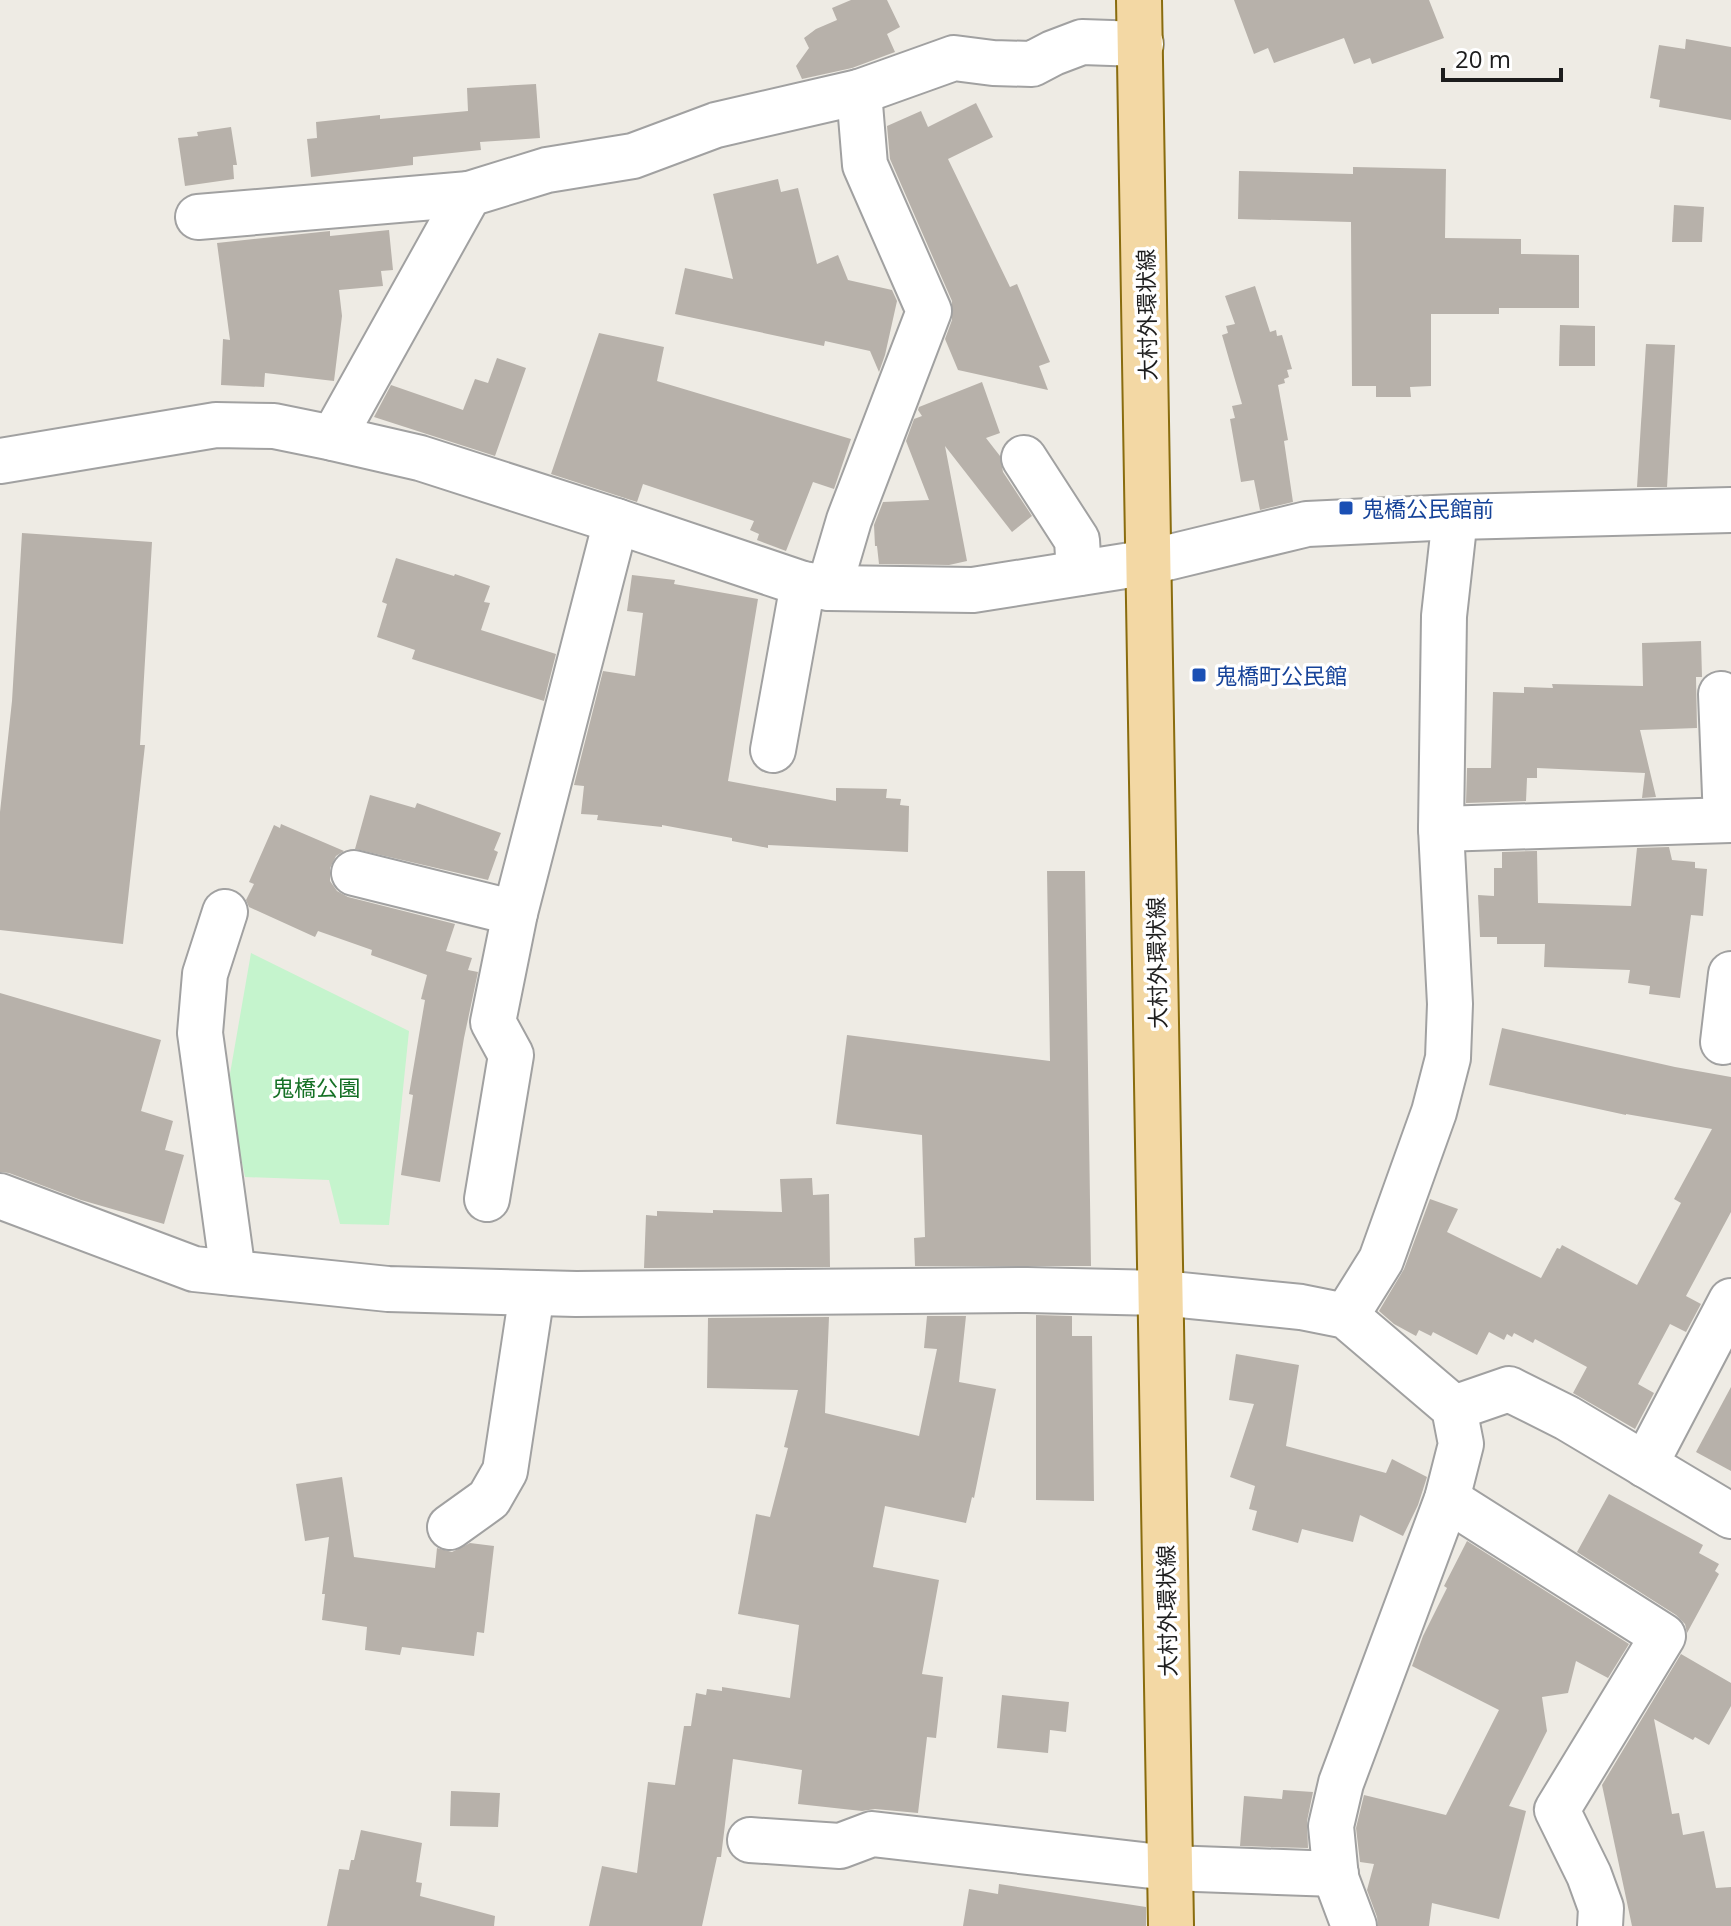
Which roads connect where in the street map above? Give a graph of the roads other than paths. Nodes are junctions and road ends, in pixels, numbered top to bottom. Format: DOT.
graph roads {
  1 [pos="1139,0"];
  2 [pos="1141,44"];
  3 [pos="859,92"];
  4 [pos="469,194"];
  5 [pos="198,217"];
  6 [pos="333,438"];
  7 [pos="1024,458"];
  8 [pos="0,461"];
  9 [pos="1731,510"];
  10 [pos="1455,517"];
  11 [pos="616,521"];
  12 [pos="1150,562"];
  13 [pos="1079,573"];
  14 [pos="816,586"];
  15 [pos="1721,694"];
  16 [pos="773,750"];
  17 [pos="1728,820"];
  18 [pos="1441,829"];
  19 [pos="354,873"];
  20 [pos="225,912"];
  21 [pos="515,913"];
  22 [pos="1731,974"];
  23 [pos="1723,1042"];
  24 [pos="0,1196"];
  25 [pos="487,1199"];
  26 [pos="233,1273"];
  27 [pos="532,1293"];
  28 [pos="1161,1293"];
  29 [pos="1731,1301"];
  30 [pos="1346,1316"];
  31 [pos="1454,1408"];
  32 [pos="1645,1465"];
  33 [pos="1447,1499"];
  34 [pos="1731,1516"];
  35 [pos="450,1527"];
  36 [pos="750,1840"];
  37 [pos="1169,1868"];
  38 [pos="1336,1874"];
  39 [pos="1171,1926"];
  40 [pos="1354,1926"];
  41 [pos="1600,1926"];
  1 -- 2 [label="main road, 大村外環状線"];
  2 -- 3 [label="street"];
  2 -- 12 [label="main road, 大村外環状線"];
  3 -- 4 [label="street"];
  3 -- 14 [label="street"];
  4 -- 5 [label="street"];
  4 -- 6 [label="street"];
  6 -- 8 [label="street"];
  6 -- 11 [label="street"];
  7 -- 13 [label="street"];
  9 -- 10 [label="street"];
  10 -- 12 [label="street"];
  10 -- 18 [label="street"];
  11 -- 14 [label="street"];
  11 -- 21 [label="street"];
  12 -- 13 [label="street"];
  12 -- 28 [label="main road, 大村外環状線"];
  13 -- 14 [label="street"];
  14 -- 16 [label="street"];
  15 -- 17 [label="street"];
  17 -- 18 [label="street"];
  18 -- 30 [label="street"];
  19 -- 21 [label="street"];
  20 -- 26 [label="street"];
  21 -- 25 [label="street"];
  22 -- 23 [label="street"];
  24 -- 26 [label="street"];
  26 -- 27 [label="street"];
  27 -- 28 [label="street"];
  27 -- 35 [label="street"];
  28 -- 30 [label="street"];
  28 -- 37 [label="main road, 大村外環状線"];
  29 -- 32 [label="street"];
  30 -- 31 [label="street"];
  31 -- 32 [label="street"];
  31 -- 33 [label="street"];
  32 -- 34 [label="street"];
  33 -- 38 [label="street"];
  33 -- 41 [label="street"];
  36 -- 37 [label="street"];
  37 -- 38 [label="street"];
  37 -- 39 [label="main road, 大村外環状線"];
  38 -- 40 [label="street"];
}
